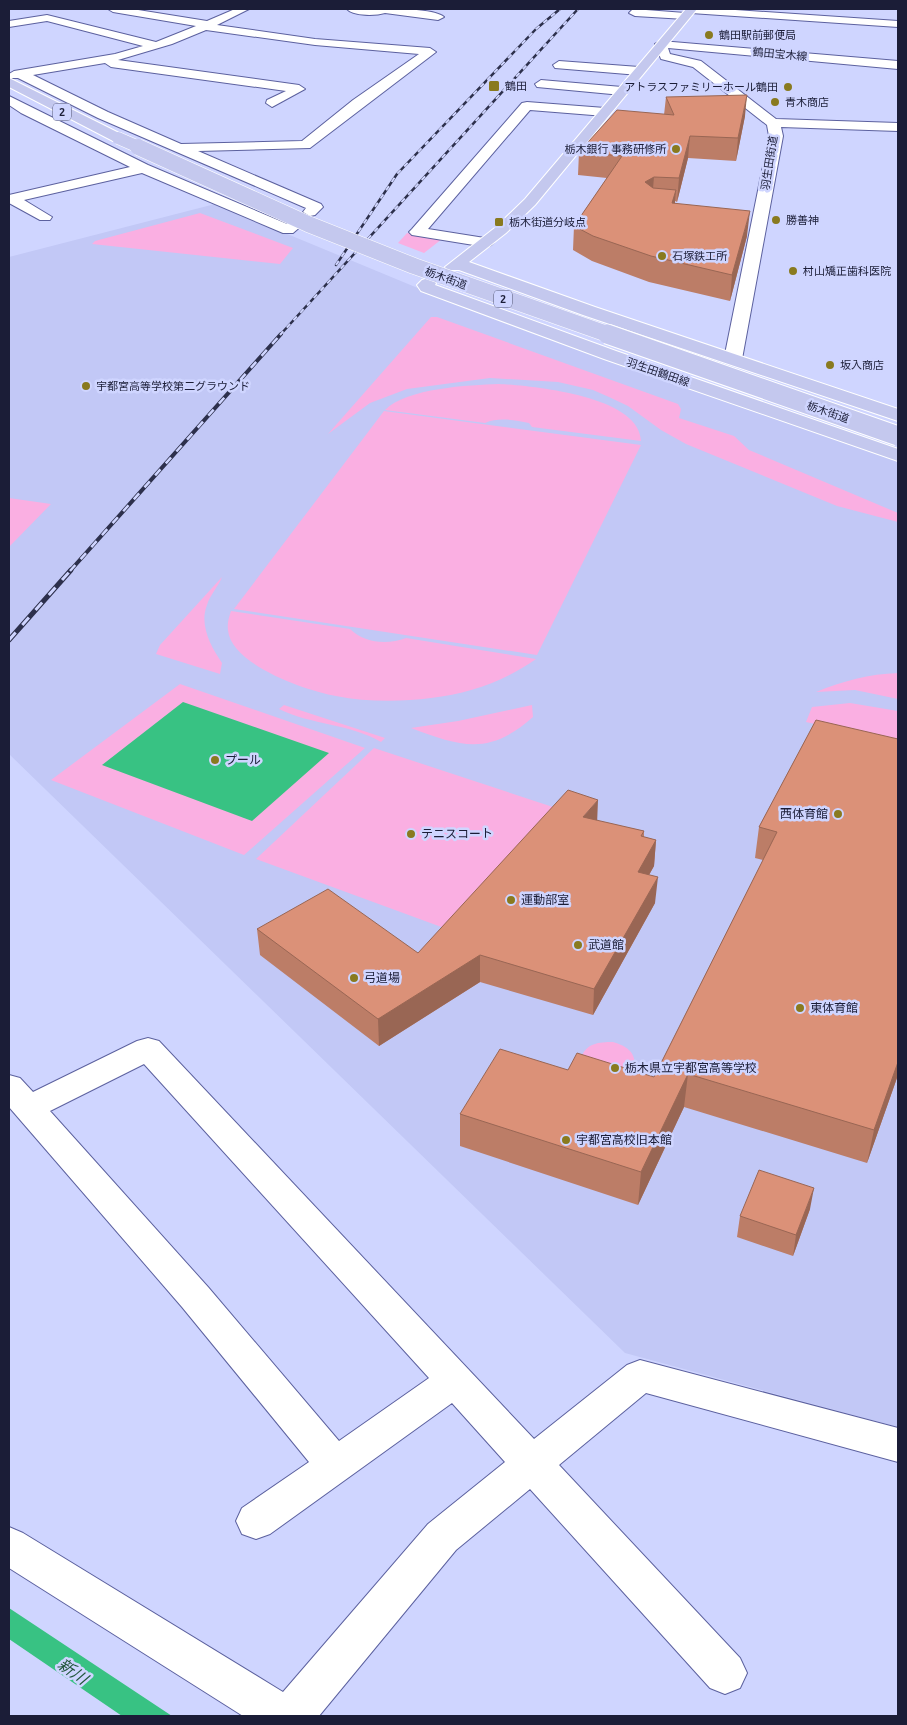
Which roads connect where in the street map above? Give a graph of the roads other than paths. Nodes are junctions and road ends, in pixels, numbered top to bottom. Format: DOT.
graph roads {
  1 [pos="113,9"];
  2 [pos="352,9"];
  3 [pos="217,10"];
  4 [pos="239,11"];
  5 [pos="690,12"];
  6 [pos="634,13"];
  7 [pos="438,17"];
  8 [pos="9,24"];
  9 [pos="898,24"];
  10 [pos="205,25"];
  11 [pos="661,44"];
  12 [pos="156,45"];
  13 [pos="94,61"];
  14 [pos="559,65"];
  15 [pos="898,65"];
  16 [pos="639,71"];
  17 [pos="15,75"];
  18 [pos="9,82"];
  19 [pos="542,84"];
  20 [pos="622,91"];
  21 [pos="9,100"];
  22 [pos="272,103"];
  23 [pos="26,110"];
  24 [pos="605,112"];
  25 [pos="9,116"];
  26 [pos="773,123"];
  27 [pos="898,127"];
  28 [pos="176,147"];
  29 [pos="143,168"];
  30 [pos="12,197"];
  31 [pos="310,212"];
  32 [pos="45,217"];
  33 [pos="292,227"];
  34 [pos="486,242"];
  35 [pos="428,283"];
  36 [pos="733,359"];
  37 [pos="898,415"];
  38 [pos="898,436"];
  39 [pos="898,455"];
  40 [pos="18,1097"];
  41 [pos="454,1380"];
  42 [pos="898,1445"];
  43 [pos="531,1464"];
  44 [pos="335,1465"];
  45 [pos="256,1521"];
  46 [pos="9,1546"];
  47 [pos="726,1673"];
  48 [pos="282,1716"];
  49 [pos="291,1716"];
  1 -- 10 [label="street"];
  2 -- 7 [label="street"];
  3 -- 4 [label="street"];
  4 -- 10 [label="street"];
  5 -- 6 [label="street"];
  5 -- 9 [label="street"];
  5 -- 11 [label="main road"];
  8 -- 12 [label="street"];
  10 -- 12 [label="street"];
  10 -- 28 [label="street"];
  11 -- 15 [label="street, 鶴田宝木線"];
  11 -- 16 [label="main road"];
  11 -- 26 [label="street, 羽生田街道"];
  12 -- 13 [label="street"];
  13 -- 17 [label="street"];
  13 -- 22 [label="street"];
  14 -- 16 [label="street"];
  16 -- 20 [label="main road"];
  17 -- 28 [label="street"];
  18 -- 38 [label="main road, 栃木街道 / 2, bridge"];
  19 -- 20 [label="street"];
  20 -- 24 [label="main road"];
  21 -- 23 [label="street"];
  23 -- 25 [label="street"];
  23 -- 29 [label="street"];
  24 -- 34 [label="main road"];
  24 -- 34 [label="street"];
  26 -- 27 [label="street"];
  26 -- 36 [label="street, 羽生田街道"];
  28 -- 31 [label="street"];
  29 -- 30 [label="street"];
  29 -- 33 [label="street"];
  30 -- 32 [label="street"];
  34 -- 36 [label="main road"];
  35 -- 39 [label="main road, 羽生田鶴田線"];
  36 -- 37 [label="main road"];
  40 -- 41 [label="street"];
  40 -- 44 [label="street"];
  41 -- 43 [label="street"];
  41 -- 44 [label="street"];
  42 -- 43 [label="street"];
  43 -- 47 [label="street"];
  43 -- 49 [label="street"];
  44 -- 45 [label="street"];
  46 -- 48 [label="street"];
}
